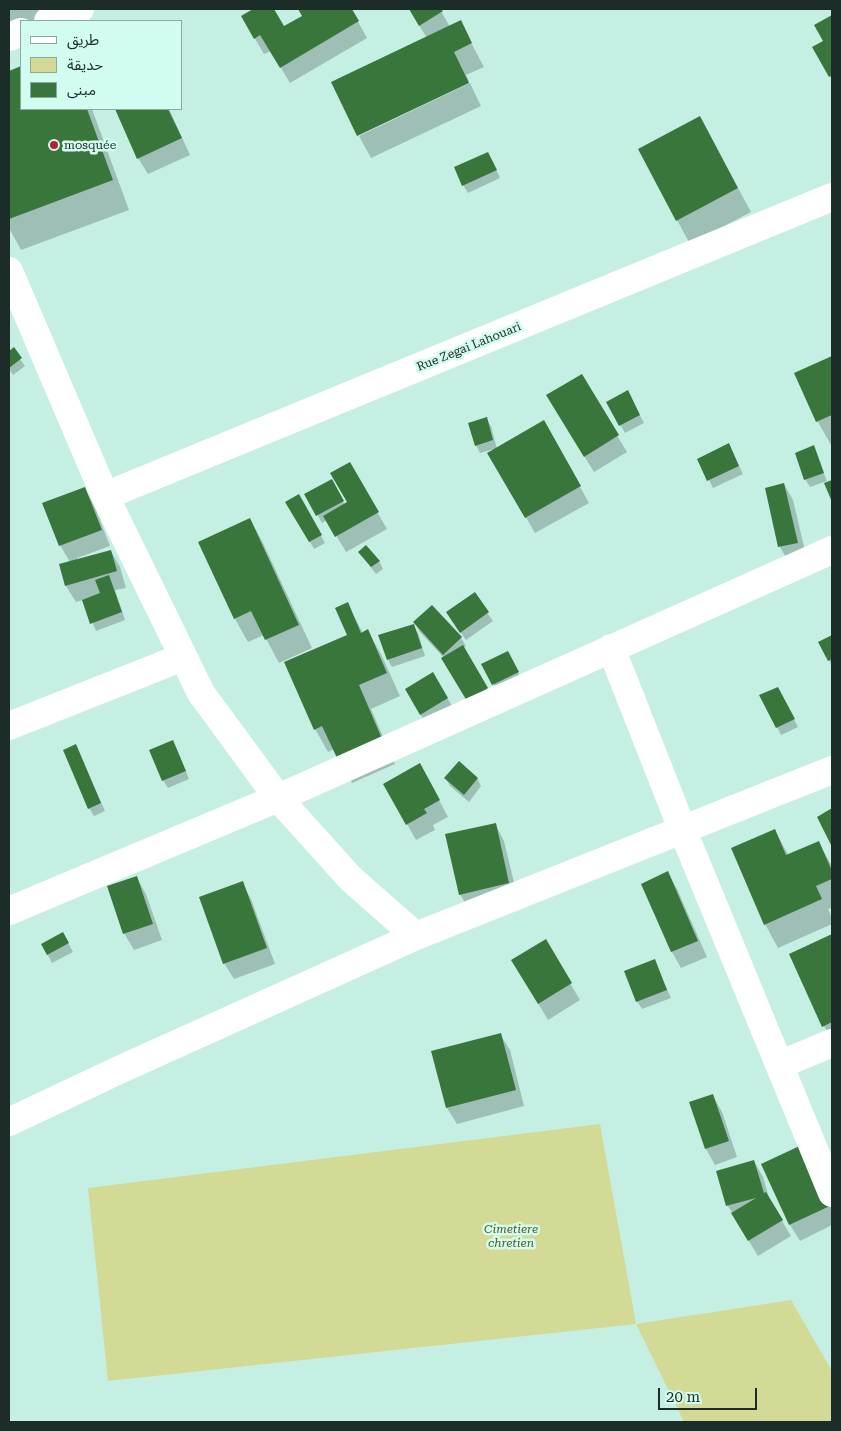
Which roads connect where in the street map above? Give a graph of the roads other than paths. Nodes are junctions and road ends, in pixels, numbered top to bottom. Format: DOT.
graph roads {
  1 [pos="80,9"];
  2 [pos="51,20"];
  3 [pos="832,197"];
  4 [pos="9,271"];
  5 [pos="105,496"];
  6 [pos="832,550"];
  7 [pos="611,648"];
  8 [pos="183,657"];
  9 [pos="9,726"];
  10 [pos="832,770"];
  11 [pos="278,798"];
  12 [pos="683,831"];
  13 [pos="9,911"];
  14 [pos="416,936"];
  15 [pos="832,1043"];
  16 [pos="779,1065"];
  17 [pos="9,1122"];
  18 [pos="832,1193"];
  1 -- 2 [label="street"];
  3 -- 5 [label="street, Rue Zegai Lahouari"];
  4 -- 5 [label="street"];
  5 -- 8 [label="street"];
  6 -- 7 [label="street"];
  7 -- 11 [label="street"];
  7 -- 12 [label="street"];
  8 -- 9 [label="street"];
  8 -- 11 [label="street"];
  10 -- 12 [label="street"];
  11 -- 13 [label="street"];
  11 -- 14 [label="street"];
  12 -- 14 [label="street"];
  12 -- 16 [label="street"];
  14 -- 17 [label="street"];
  15 -- 16 [label="street"];
  16 -- 18 [label="street"];
}
